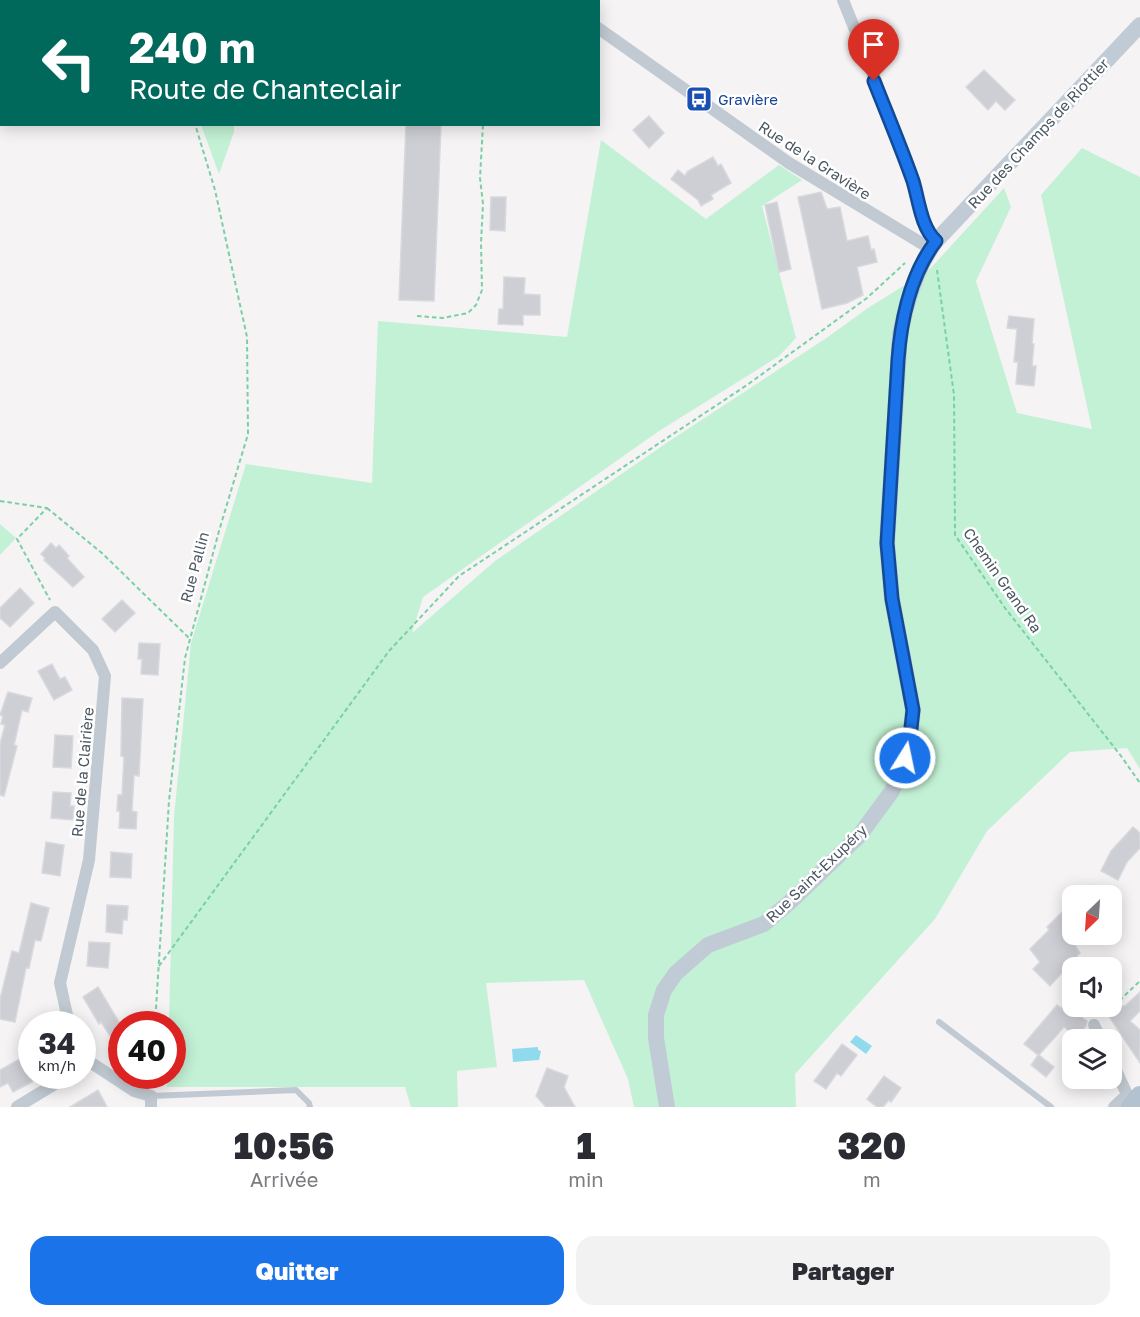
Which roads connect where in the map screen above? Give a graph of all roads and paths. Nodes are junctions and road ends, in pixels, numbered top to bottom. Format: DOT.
graph roads {
  1 [pos="843,0"];
  2 [pos="1140,25"];
  3 [pos="600,29"];
  4 [pos="196,126"];
  5 [pos="483,126"];
  6 [pos="934,245"];
  7 [pos="906,262"];
  8 [pos="417,316"];
  9 [pos="0,501"];
  10 [pos="47,508"];
  11 [pos="56,612"];
  12 [pos="190,639"];
  13 [pos="0,663"];
  14 [pos="1140,783"];
  15 [pos="159,966"];
  16 [pos="1140,981"];
  17 [pos="66,1011"];
  18 [pos="156,1011"];
  19 [pos="939,1022"];
  20 [pos="1094,1024"];
  21 [pos="1096,1029"];
  22 [pos="96,1070"];
  23 [pos="1122,1086"];
  24 [pos="47,1089"];
  25 [pos="151,1102"];
  26 [pos="1129,1102"];
  27 [pos="17,1107"];
  28 [pos="310,1107"];
  29 [pos="667,1107"];
  30 [pos="1051,1107"];
  1 -- 6 [label="street"];
  2 -- 6 [label="street, Rue des Champs de Riottier"];
  3 -- 6 [label="street, Rue de la Gravière"];
  4 -- 12 [label="path, Rue Pallin"];
  5 -- 8 [label="path"];
  6 -- 14 [label="path, Chemin Grand Ra"];
  6 -- 29 [label="street, Rue Saint-Exupéry"];
  7 -- 15 [label="path"];
  9 -- 10 [label="path"];
  10 -- 11 [label="path"];
  10 -- 12 [label="path"];
  11 -- 13 [label="street"];
  11 -- 17 [label="street, Rue de la Clairière"];
  12 -- 15 [label="path, Rue Pallin"];
  15 -- 18 [label="path, Rue Pallin"];
  16 -- 20 [label="path"];
  19 -- 30 [label="lane"];
  20 -- 21 [label="street"];
  22 -- 25 [label="street"];
  23 -- 26 [label="street"];
  24 -- 27 [label="street"];
  25 -- 28 [label="lane"];
}
